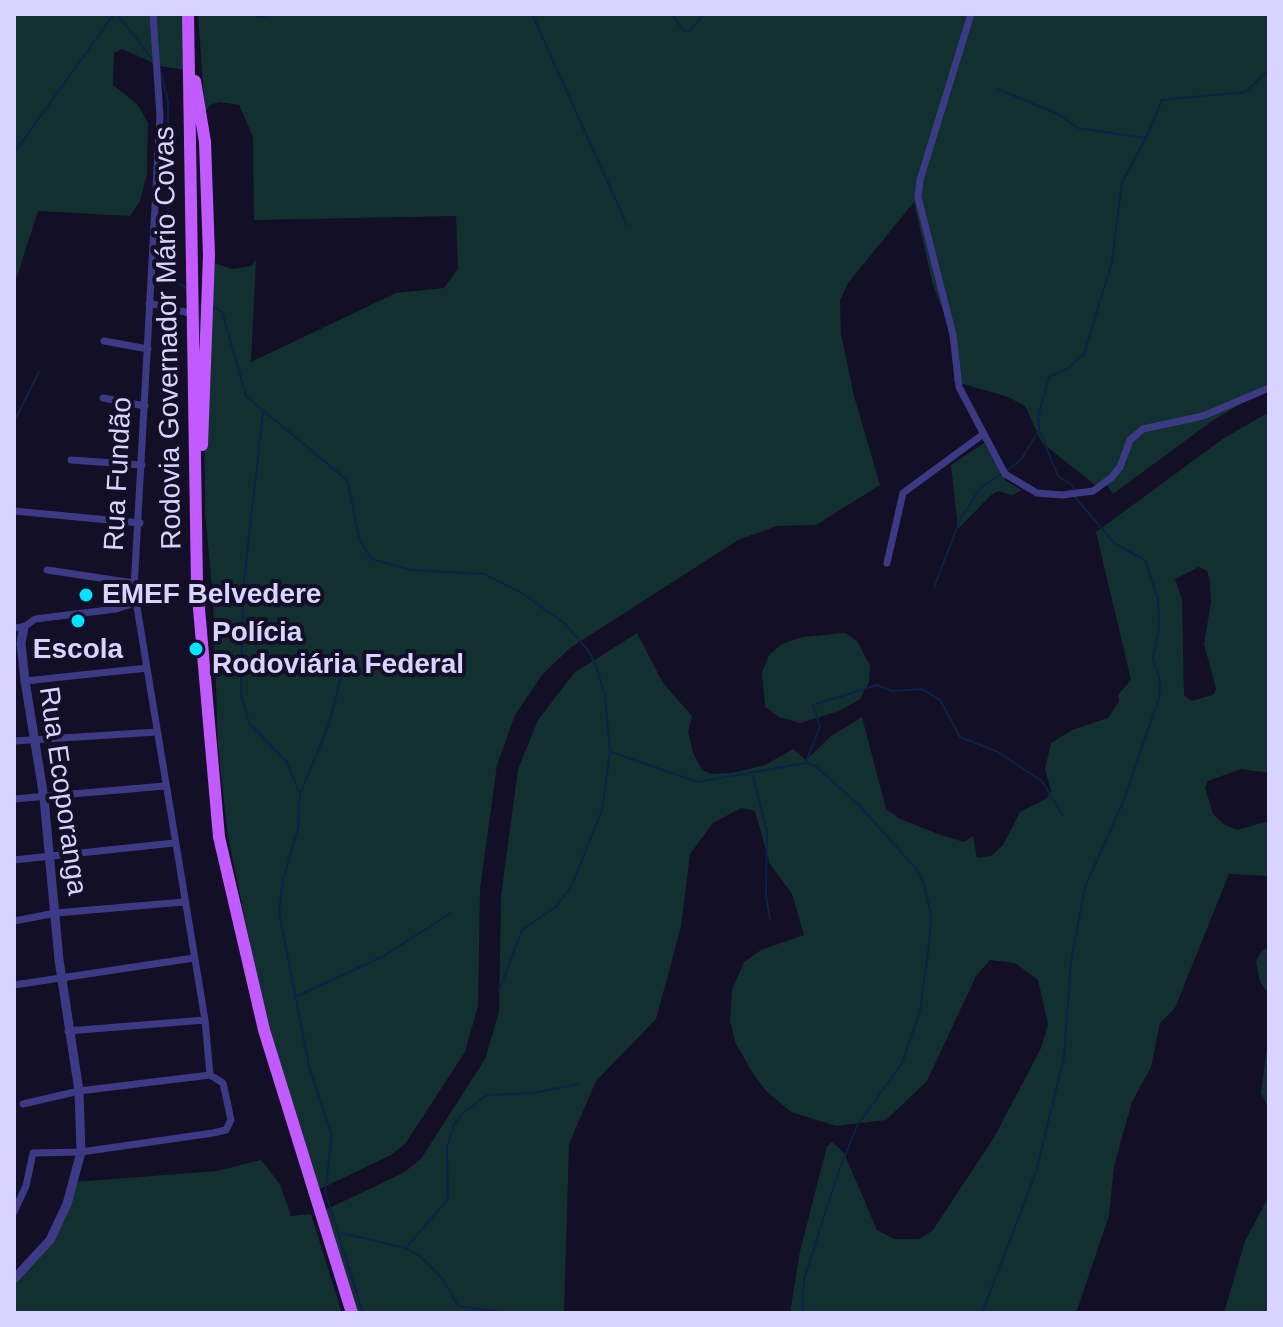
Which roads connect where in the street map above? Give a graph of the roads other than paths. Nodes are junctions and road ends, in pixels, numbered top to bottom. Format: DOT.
graph roads {
  1 [pos="153,14"];
  2 [pos="188,14"];
  3 [pos="971,14"];
  4 [pos="189,41"];
  5 [pos="193,262"];
  6 [pos="149,303"];
  7 [pos="193,314"];
  8 [pos="206,333"];
  9 [pos="104,341"];
  10 [pos="148,349"];
  11 [pos="1269,388"];
  12 [pos="103,398"];
  13 [pos="145,406"];
  14 [pos="982,435"];
  15 [pos="71,460"];
  16 [pos="142,465"];
  17 [pos="14,511"];
  18 [pos="140,523"];
  19 [pos="195,532"];
  20 [pos="887,563"];
  21 [pos="47,570"];
  22 [pos="134,586"];
  23 [pos="19,627"];
  24 [pos="147,668"];
  25 [pos="25,681"];
  26 [pos="157,732"];
  27 [pos="35,738"];
  28 [pos="14,741"];
  29 [pos="165,786"];
  30 [pos="44,798"];
  31 [pos="14,799"];
  32 [pos="174,843"];
  33 [pos="51,856"];
  34 [pos="14,860"];
  35 [pos="184,902"];
  36 [pos="56,913"];
  37 [pos="14,921"];
  38 [pos="194,958"];
  39 [pos="61,976"];
  40 [pos="14,985"];
  41 [pos="205,1020"];
  42 [pos="68,1031"];
  43 [pos="212,1075"];
  44 [pos="79,1091"];
  45 [pos="23,1104"];
  46 [pos="81,1152"];
  47 [pos="14,1212"];
  48 [pos="14,1279"];
  49 [pos="352,1313"];
  1 -- 6 [label="street, Rua Fundão"];
  2 -- 4 [label="main road, Rodovia Governador Mário Covas"];
  3 -- 14 [label="street"];
  4 -- 5 [label="main road, Rodovia Governador Mário Covas"];
  4 -- 8 [label="main road"];
  5 -- 7 [label="main road, Rodovia Governador Mário Covas"];
  5 -- 8 [label="main road"];
  6 -- 7 [label="street"];
  6 -- 10 [label="street, Rua Fundão"];
  7 -- 19 [label="main road, Rodovia Governador Mário Covas"];
  8 -- 19 [label="main road"];
  9 -- 10 [label="street"];
  10 -- 13 [label="street, Rua Fundão"];
  11 -- 14 [label="street"];
  12 -- 13 [label="street"];
  13 -- 16 [label="street, Rua Fundão"];
  14 -- 20 [label="street"];
  15 -- 16 [label="street"];
  16 -- 18 [label="street, Rua Fundão"];
  17 -- 18 [label="street"];
  18 -- 22 [label="street, Rua Fundão"];
  19 -- 49 [label="main road, Rodovia Governador Mário Covas"];
  21 -- 22 [label="street"];
  22 -- 23 [label="street"];
  22 -- 24 [label="street, Rua Fundão"];
  23 -- 25 [label="street, Rua Ecoporanga"];
  24 -- 25 [label="street"];
  24 -- 26 [label="street, Rua Fundão"];
  25 -- 27 [label="street, Rua Ecoporanga"];
  26 -- 27 [label="street"];
  26 -- 29 [label="street, Rua Fundão"];
  27 -- 28 [label="street"];
  27 -- 30 [label="street, Rua Ecoporanga"];
  29 -- 30 [label="street"];
  29 -- 32 [label="street, Rua Fundão"];
  30 -- 31 [label="street"];
  30 -- 33 [label="street, Rua Ecoporanga"];
  32 -- 33 [label="street"];
  32 -- 35 [label="street, Rua Fundão"];
  33 -- 34 [label="street"];
  33 -- 36 [label="street, Rua Ecoporanga"];
  35 -- 36 [label="street"];
  35 -- 38 [label="street, Rua Fundão"];
  36 -- 37 [label="street"];
  36 -- 39 [label="street, Rua Ecoporanga"];
  38 -- 39 [label="street"];
  38 -- 41 [label="street, Rua Fundão"];
  39 -- 40 [label="street"];
  39 -- 42 [label="street, Rua Ecoporanga"];
  41 -- 42 [label="street"];
  41 -- 43 [label="street, Rua Fundão"];
  42 -- 44 [label="street, Rua Ecoporanga"];
  43 -- 44 [label="street"];
  43 -- 46 [label="street, Rua Fundão"];
  44 -- 45 [label="street"];
  44 -- 46 [label="street, Rua Ecoporanga"];
  46 -- 47 [label="street"];
  46 -- 48 [label="street, Rua Ecoporanga"];
}
